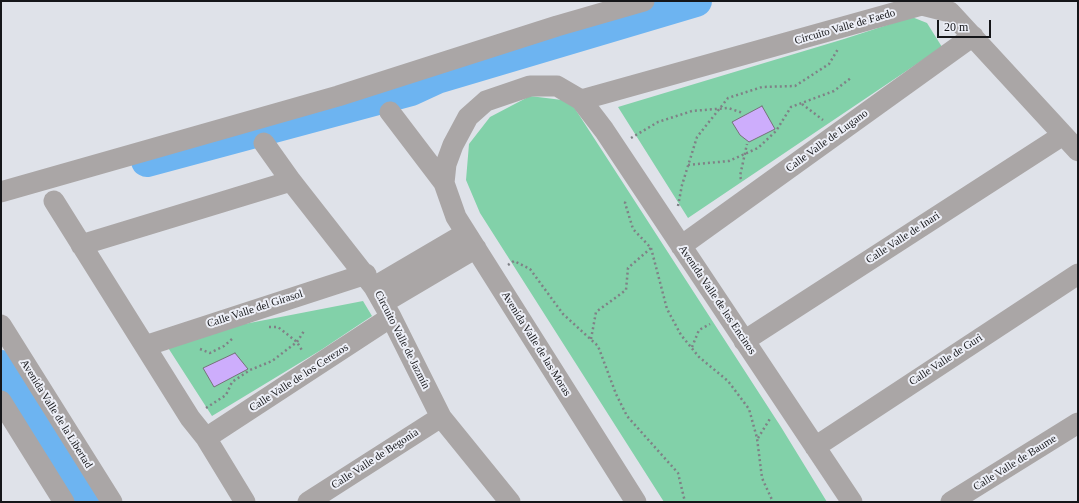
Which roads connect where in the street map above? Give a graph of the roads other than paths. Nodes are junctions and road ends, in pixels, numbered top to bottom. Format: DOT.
graph roads {
  1 [pos="644,1"];
  2 [pos="973,36"];
  3 [pos="581,100"];
  4 [pos="390,112"];
  5 [pos="1063,134"];
  6 [pos="264,143"];
  7 [pos="1078,151"];
  8 [pos="291,181"];
  9 [pos="444,183"];
  10 [pos="1,192"];
  11 [pos="54,201"];
  12 [pos="677,240"];
  13 [pos="471,241"];
  14 [pos="81,245"];
  15 [pos="1078,274"];
  16 [pos="379,295"];
  17 [pos="1,325"];
  18 [pos="744,341"];
  19 [pos="145,346"];
  20 [pos="1,401"];
  21 [pos="441,417"];
  22 [pos="1078,423"];
  23 [pos="206,438"];
  24 [pos="815,447"];
  25 [pos="64,502"];
  26 [pos="112,502"];
  27 [pos="245,502"];
  28 [pos="308,502"];
  29 [pos="510,502"];
  30 [pos="636,502"];
  31 [pos="852,502"];
  32 [pos="952,502"];
  1 -- 10 [label="street"];
  2 -- 3 [label="street, Circuito Valle de Faedo"];
  2 -- 5 [label="street, Circuito Valle de Faedo"];
  2 -- 12 [label="street, Calle Valle de Lugano"];
  3 -- 9 [label="street, Avenida Valle de las Moras"];
  3 -- 12 [label="street, Avenida Valle de los Encinos"];
  4 -- 9 [label="street, Avenida Valle de las Moras"];
  5 -- 7 [label="street, Circuito Valle de Faedo"];
  5 -- 18 [label="street, Calle Valle de Inari"];
  6 -- 8 [label="street, Circuito Valle de Jazmín"];
  8 -- 14 [label="street"];
  8 -- 16 [label="street, Circuito Valle de Jazmín"];
  9 -- 13 [label="street, Avenida Valle de las Moras"];
  11 -- 14 [label="street"];
  12 -- 18 [label="street, Avenida Valle de los Encinos"];
  13 -- 16 [label="street"];
  13 -- 30 [label="street, Avenida Valle de las Moras"];
  14 -- 19 [label="street"];
  15 -- 24 [label="street, Calle Valle de Guri"];
  16 -- 19 [label="street, Calle Valle del Girasol"];
  16 -- 21 [label="street, Circuito Valle de Jazmín"];
  16 -- 23 [label="street, Calle Valle de los Cerezos"];
  17 -- 26 [label="street, Avenida Valle de la Libertad"];
  18 -- 24 [label="street, Avenida Valle de los Encinos"];
  19 -- 23 [label="street"];
  20 -- 25 [label="street"];
  21 -- 28 [label="street, Calle Valle de Begonia"];
  21 -- 29 [label="street, Circuito Valle de Jazmín"];
  22 -- 32 [label="street, Calle Valle de Baume"];
  23 -- 27 [label="street"];
  24 -- 31 [label="street, Avenida Valle de los Encinos"];
}
